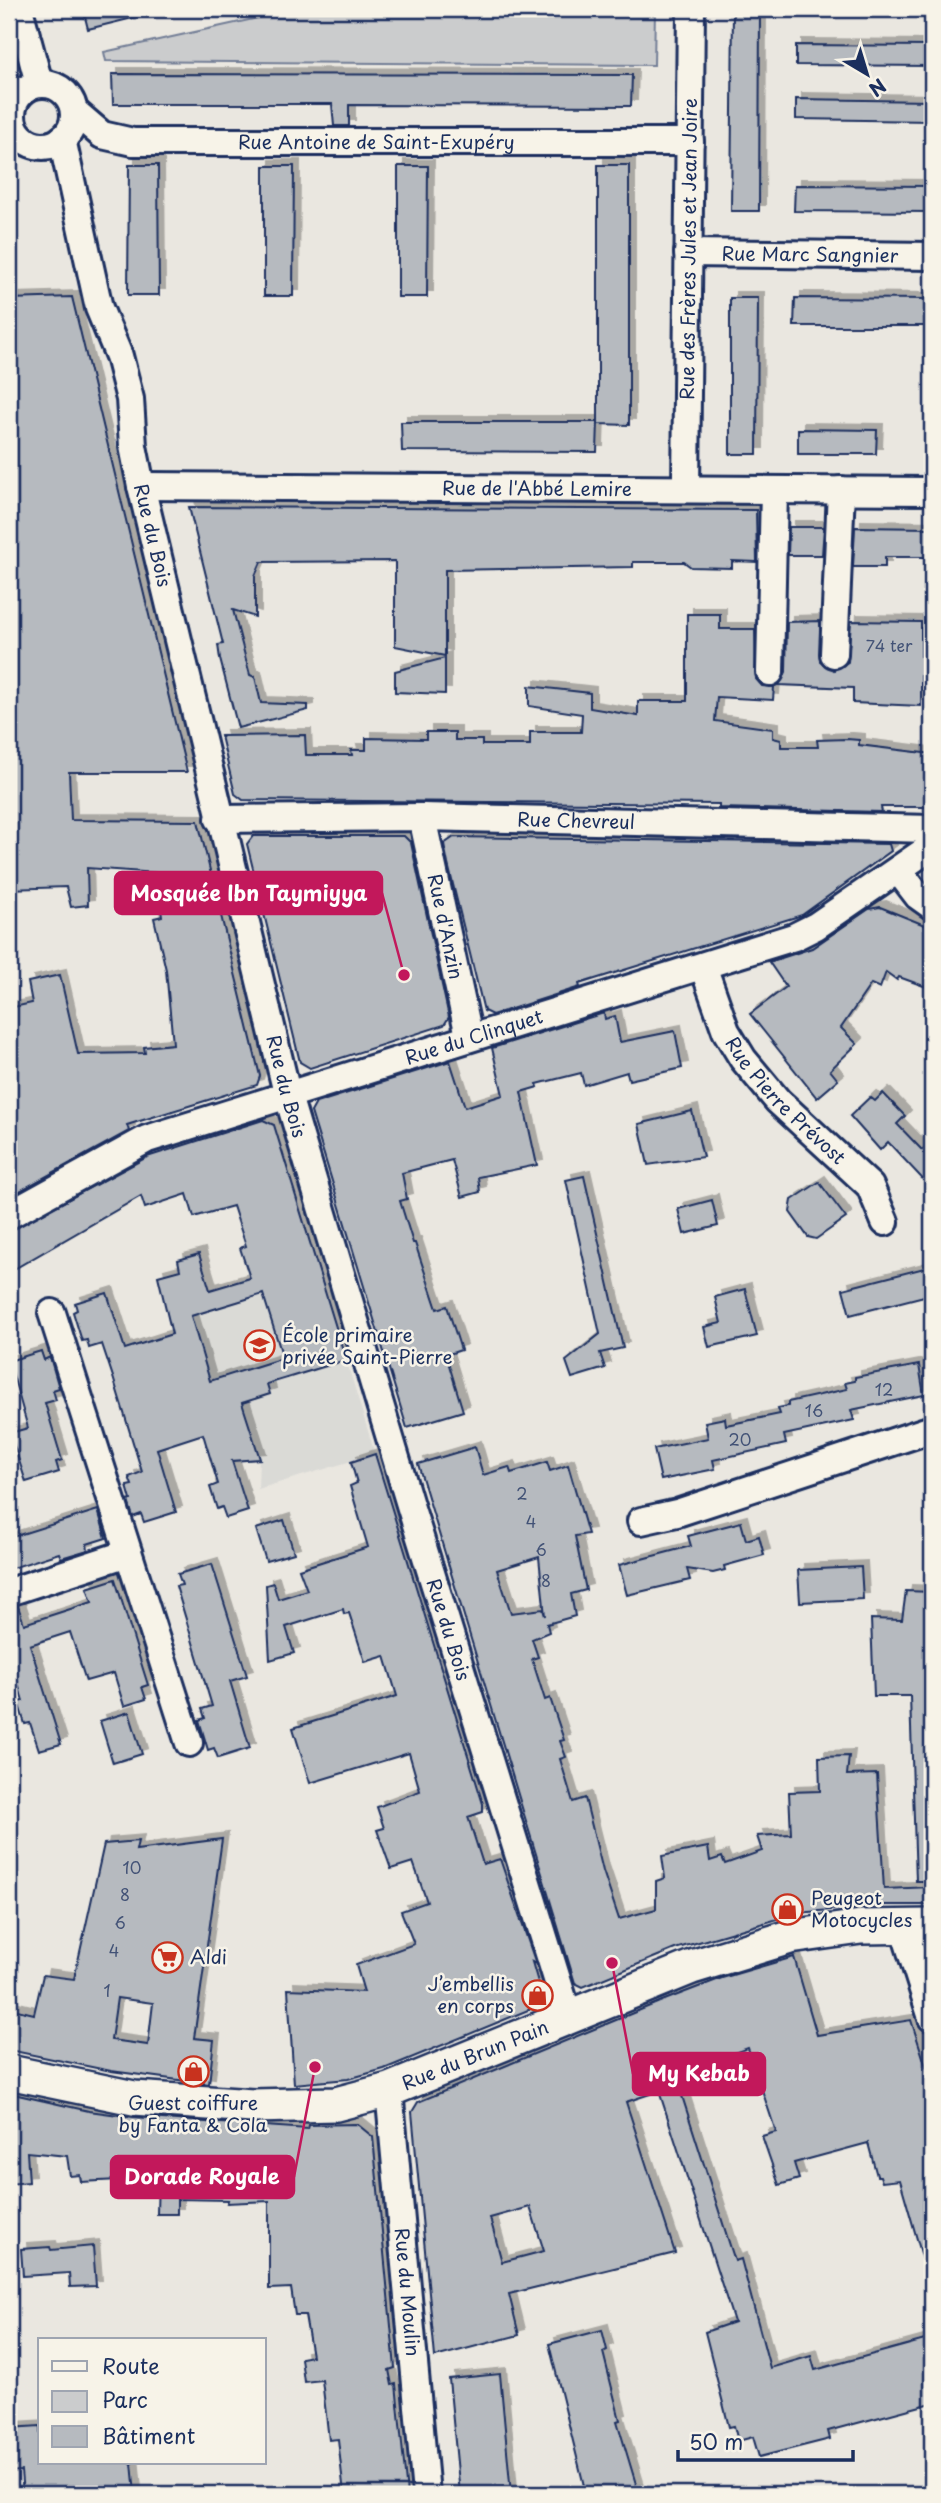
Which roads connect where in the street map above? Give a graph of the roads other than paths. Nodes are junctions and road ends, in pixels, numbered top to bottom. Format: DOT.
graph roads {
  1 [pos="19,9"];
  2 [pos="691,9"];
  3 [pos="39,83"];
  4 [pos="74,111"];
  5 [pos="10,124"];
  6 [pos="62,139"];
  7 [pos="690,142"];
  8 [pos="688,253"];
  9 [pos="932,256"];
  10 [pos="141,486"];
  11 [pos="686,489"];
  12 [pos="774,490"];
  13 [pos="841,490"];
  14 [pos="932,491"];
  15 [pos="834,654"];
  16 [pos="771,672"];
  17 [pos="422,817"];
  18 [pos="219,819"];
  19 [pos="932,829"];
  20 [pos="932,846"];
  21 [pos="898,870"];
  22 [pos="932,906"];
  23 [pos="703,966"];
  24 [pos="469,1037"];
  25 [pos="287,1093"];
  26 [pos="9,1215"];
  27 [pos="885,1222"];
  28 [pos="52,1313"];
  29 [pos="932,1429"];
  30 [pos="641,1521"];
  31 [pos="128,1553"];
  32 [pos="9,1592"];
  33 [pos="189,1743"];
  34 [pos="918,1926"];
  35 [pos="569,2018"];
  36 [pos="932,2018"];
  37 [pos="9,2072"];
  38 [pos="389,2090"];
  39 [pos="426,2494"];
  1 -- 3 [label="street"];
  2 -- 7 [label="street, Rue des Frères Jules et Jean Joire"];
  3 -- 4 [label="street"];
  3 -- 5 [label="street"];
  4 -- 6 [label="street"];
  4 -- 7 [label="street, Rue Antoine de Saint-Exupéry"];
  5 -- 6 [label="street"];
  6 -- 10 [label="street, Rue du Bois"];
  7 -- 8 [label="street, Rue des Frères Jules et Jean Joire"];
  8 -- 9 [label="street, Rue Marc Sangnier"];
  8 -- 11 [label="street, Rue des Frères Jules et Jean Joire"];
  10 -- 11 [label="street, Rue de l'Abbé Lemire"];
  10 -- 18 [label="street, Rue du Bois"];
  11 -- 12 [label="street, Rue de l'Abbé Lemire"];
  12 -- 13 [label="street, Rue de l'Abbé Lemire"];
  12 -- 16 [label="street"];
  13 -- 14 [label="street, Rue de l'Abbé Lemire"];
  13 -- 15 [label="street"];
  17 -- 18 [label="street, Rue Chevreul"];
  17 -- 19 [label="street, Rue Chevreul"];
  17 -- 24 [label="street, Rue d'Anzin"];
  18 -- 25 [label="street, Rue du Bois"];
  20 -- 21 [label="street, Rue du Clinquet"];
  21 -- 22 [label="street"];
  21 -- 23 [label="street, Rue du Clinquet"];
  23 -- 24 [label="street, Rue du Clinquet"];
  23 -- 27 [label="street, Rue Pierre Prévost"];
  24 -- 25 [label="street, Rue du Clinquet"];
  25 -- 26 [label="street, Rue du Clinquet"];
  25 -- 35 [label="street, Rue du Bois"];
  28 -- 31 [label="street"];
  29 -- 30 [label="street"];
  31 -- 32 [label="street"];
  31 -- 33 [label="street"];
  34 -- 35 [label="main road, Rue du Brun Pain"];
  34 -- 36 [label="street"];
  35 -- 38 [label="main road, Rue du Brun Pain"];
  37 -- 38 [label="main road, Rue du Brun Pain"];
  38 -- 39 [label="street, Rue du Moulin"];
}
